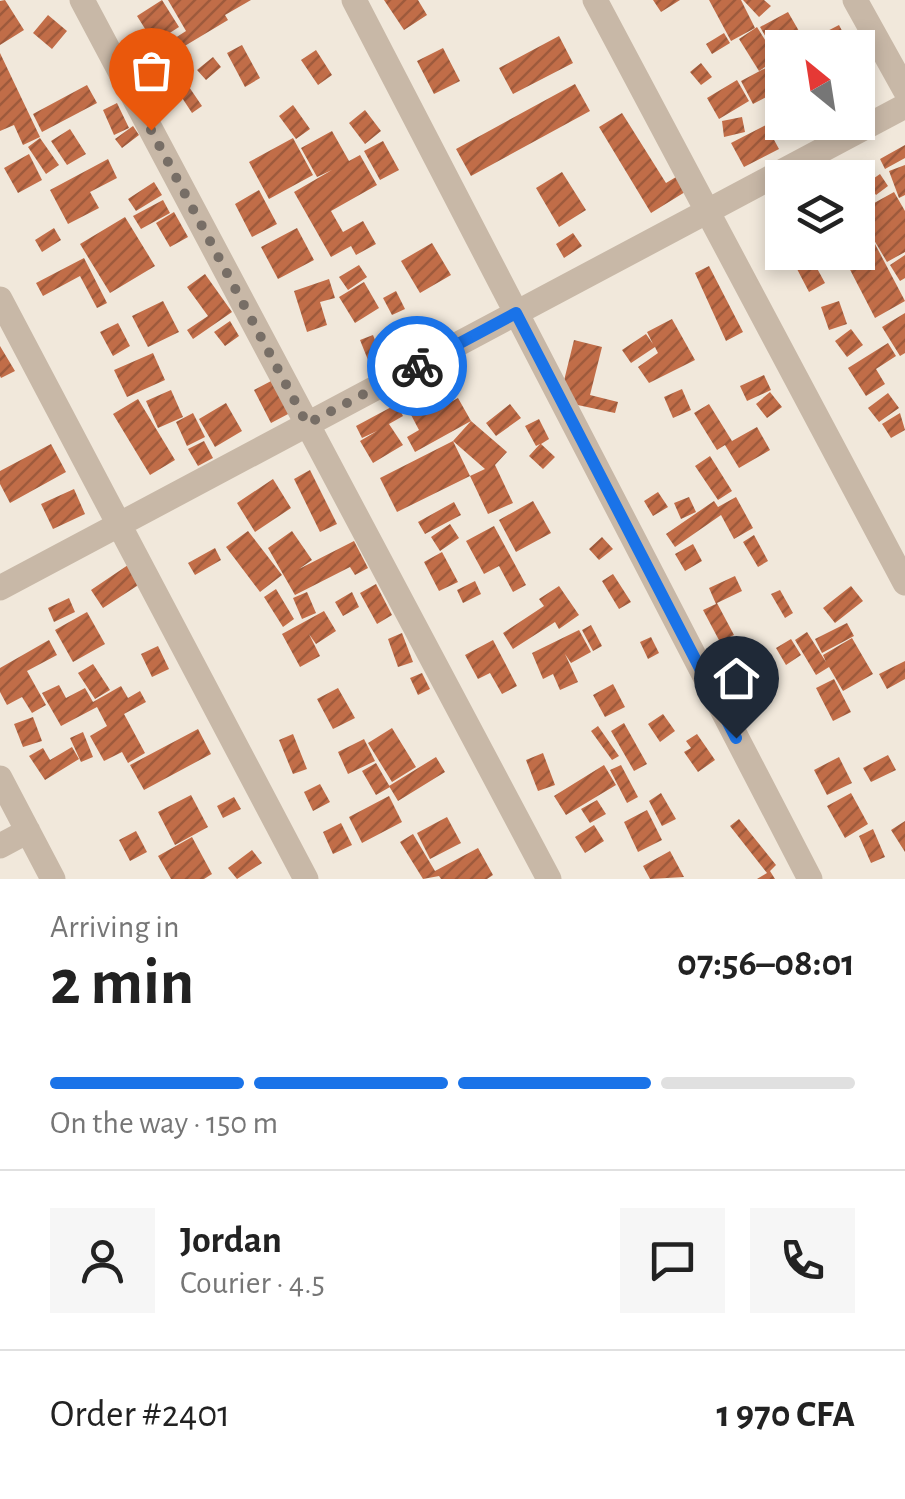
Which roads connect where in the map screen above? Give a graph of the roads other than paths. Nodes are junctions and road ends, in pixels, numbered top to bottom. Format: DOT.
graph roads {
  1 [pos="82,0"];
  2 [pos="354,0"];
  3 [pos="595,0"];
  4 [pos="856,0"];
  5 [pos="905,90"];
  6 [pos="905,106"];
  7 [pos="707,212"];
  8 [pos="0,299"];
  9 [pos="516,313"];
  10 [pos="307,424"];
  11 [pos="119,525"];
  12 [pos="905,583"];
  13 [pos="0,588"];
  14 [pos="0,778"];
  15 [pos="28,831"];
  16 [pos="0,846"];
  17 [pos="53,879"];
  18 [pos="306,879"];
  19 [pos="549,879"];
  20 [pos="810,879"];
  1 -- 10 [label="street"];
  2 -- 9 [label="street"];
  3 -- 7 [label="street"];
  4 -- 5 [label="street"];
  6 -- 7 [label="street"];
  7 -- 9 [label="street"];
  7 -- 12 [label="street"];
  8 -- 11 [label="street"];
  9 -- 10 [label="street"];
  9 -- 20 [label="street"];
  10 -- 11 [label="street"];
  10 -- 19 [label="street"];
  11 -- 13 [label="street"];
  11 -- 18 [label="street"];
  14 -- 15 [label="street"];
  15 -- 16 [label="street"];
  15 -- 17 [label="street"];
}
